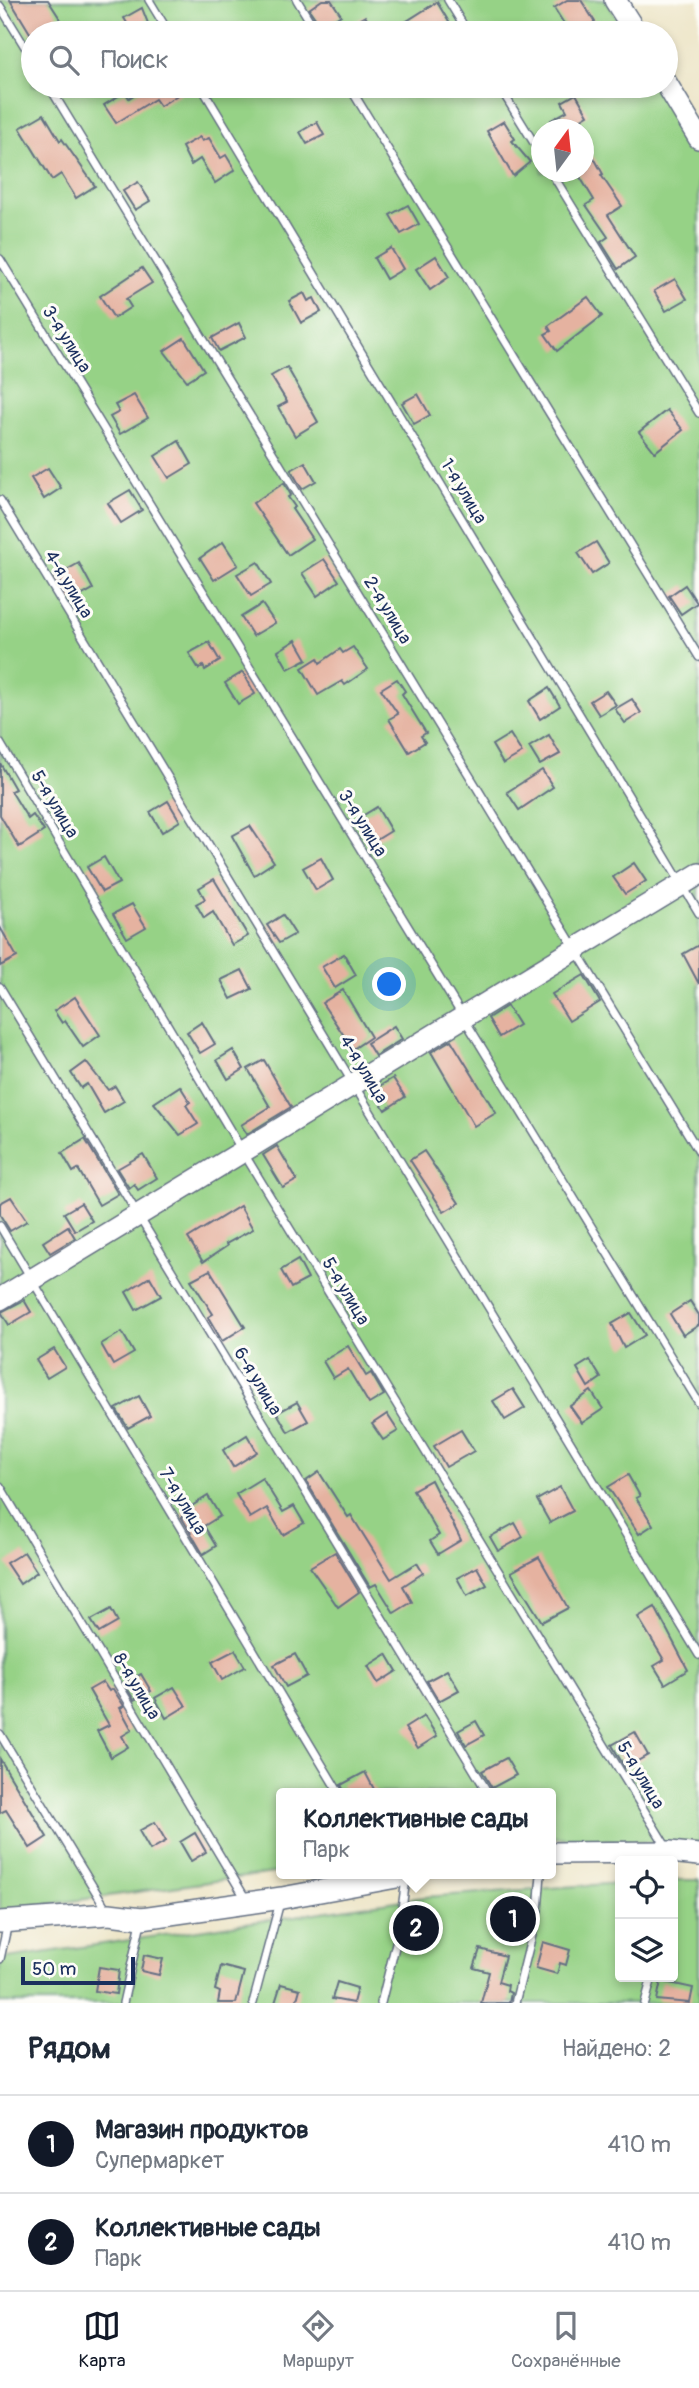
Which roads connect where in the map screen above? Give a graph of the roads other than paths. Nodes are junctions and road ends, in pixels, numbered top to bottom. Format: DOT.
graph roads {
  1 [pos="149,0"];
  2 [pos="297,0"];
  3 [pos="448,0"];
  4 [pos="615,0"];
  5 [pos="0,6"];
  6 [pos="162,21"];
  7 [pos="310,21"];
  8 [pos="461,21"];
  9 [pos="628,21"];
  10 [pos="21,40"];
  11 [pos="56,98"];
  12 [pos="208,98"];
  13 [pos="356,98"];
  14 [pos="506,98"];
  15 [pos="675,98"];
  16 [pos="699,138"];
  17 [pos="531,139"];
  18 [pos="557,182"];
  19 [pos="0,259"];
  20 [pos="699,413"];
  21 [pos="0,500"];
  22 [pos="699,657"];
  23 [pos="0,743"];
  24 [pos="690,879"];
  25 [pos="699,913"];
  26 [pos="576,949"];
  27 [pos="0,987"];
  28 [pos="464,1017"];
  29 [pos="355,1085"];
  30 [pos="243,1152"];
  31 [pos="699,1152"];
  32 [pos="140,1214"];
  33 [pos="0,1226"];
  34 [pos="32,1279"];
  35 [pos="0,1299"];
  36 [pos="699,1403"];
  37 [pos="0,1486"];
  38 [pos="699,1655"];
  39 [pos="0,1734"];
  40 [pos="336,1788"];
  41 [pos="485,1788"];
  42 [pos="556,1853"];
  43 [pos="699,1855"];
  44 [pos="640,1856"];
  45 [pos="669,1856"];
  46 [pos="678,1856"];
  47 [pos="364,1879"];
  48 [pos="409,1879"];
  49 [pos="541,1879"];
  50 [pos="282,1898"];
  51 [pos="247,1902"];
  52 [pos="109,1914"];
  53 [pos="142,1918"];
  54 [pos="4,1922"];
  55 [pos="0,1959"];
  56 [pos="651,1982"];
  57 [pos="123,2003"];
  58 [pos="253,2003"];
  59 [pos="381,2003"];
  60 [pos="515,2003"];
  61 [pos="645,2003"];
  1 -- 6 [label="lane"];
  2 -- 7 [label="lane"];
  3 -- 8 [label="lane"];
  4 -- 9 [label="street"];
  5 -- 10 [label="lane"];
  11 -- 26 [label="lane, 2-я улица"];
  12 -- 24 [label="lane, 1-я улица"];
  13 -- 22 [label="lane"];
  14 -- 17 [label="lane"];
  15 -- 16 [label="street"];
  18 -- 20 [label="lane"];
  19 -- 28 [label="lane, 3-я улица"];
  21 -- 29 [label="lane, 4-я улица"];
  23 -- 30 [label="lane, 5-я улица"];
  24 -- 25 [label="lane, 1-я улица"];
  24 -- 26 [label="street"];
  26 -- 28 [label="street"];
  26 -- 31 [label="lane, 2-я улица"];
  27 -- 32 [label="lane, 6-я улица"];
  28 -- 29 [label="street"];
  28 -- 36 [label="lane, 3-я улица"];
  29 -- 30 [label="street"];
  29 -- 38 [label="lane, 4-я улица"];
  30 -- 32 [label="street"];
  30 -- 45 [label="lane, 5-я улица"];
  32 -- 34 [label="street"];
  32 -- 41 [label="lane, 6-я улица"];
  33 -- 34 [label="lane, 7-я улица"];
  34 -- 35 [label="street"];
  34 -- 40 [label="lane, 7-я улица"];
  37 -- 51 [label="lane, 8-я улица"];
  39 -- 52 [label="lane"];
  42 -- 44 [label="street"];
  43 -- 46 [label="street"];
  47 -- 50 [label="street"];
  48 -- 59 [label="lane"];
  49 -- 60 [label="lane"];
  50 -- 51 [label="street"];
  50 -- 58 [label="lane"];
  51 -- 53 [label="street"];
  52 -- 53 [label="street"];
  52 -- 54 [label="street"];
  53 -- 57 [label="lane"];
  54 -- 55 [label="lane"];
  56 -- 61 [label="lane"];
}
